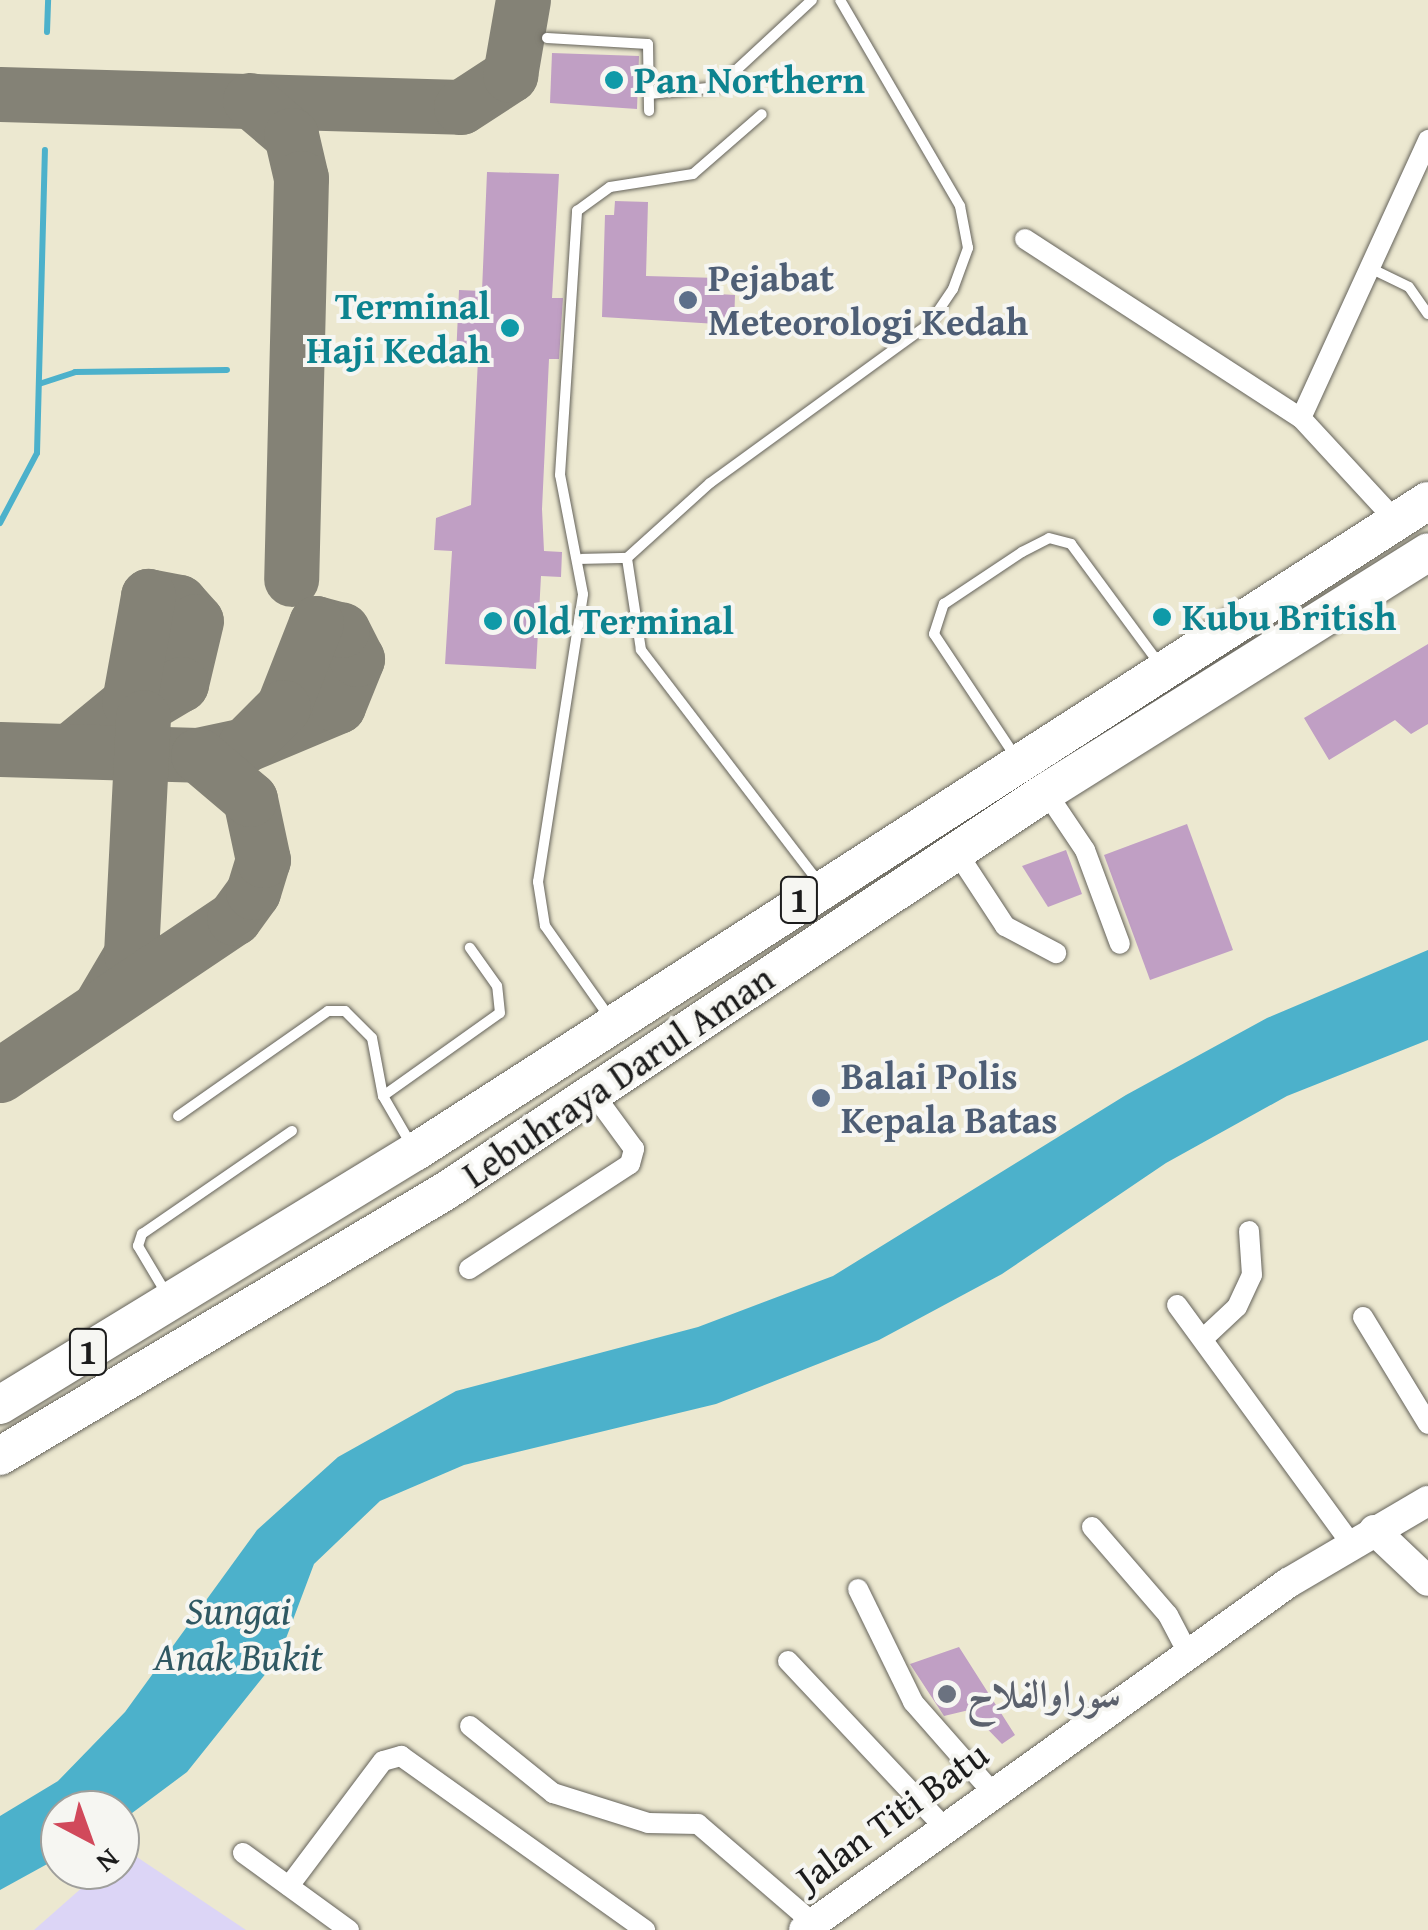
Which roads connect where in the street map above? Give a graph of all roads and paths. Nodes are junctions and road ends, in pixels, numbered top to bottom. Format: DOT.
graph roads {
  1 [pos="812,0"];
  2 [pos="840,0"];
  3 [pos="547,38"];
  4 [pos="650,94"];
  5 [pos="649,111"];
  6 [pos="762,114"];
  7 [pos="1428,140"];
  8 [pos="1025,239"];
  9 [pos="1370,268"];
  10 [pos="1428,314"];
  11 [pos="1301,418"];
  12 [pos="1428,501"];
  13 [pos="1396,521"];
  14 [pos="1428,552"];
  15 [pos="626,558"];
  16 [pos="582,559"];
  17 [pos="1162,668"];
  18 [pos="1017,760"];
  19 [pos="1046,792"];
  20 [pos="956,851"];
  21 [pos="821,885"];
  22 [pos="1120,944"];
  23 [pos="470,948"];
  24 [pos="1056,953"];
  25 [pos="614,1022"];
  26 [pos="594,1093"];
  27 [pos="384,1096"];
  28 [pos="178,1116"];
  29 [pos="292,1131"];
  30 [pos="415,1152"];
  31 [pos="444,1192"];
  32 [pos="1249,1232"];
  33 [pos="469,1269"];
  34 [pos="172,1302"];
  35 [pos="1177,1305"];
  36 [pos="1363,1317"];
  37 [pos="1206,1336"];
  38 [pos="1,1401"];
  39 [pos="1428,1424"];
  40 [pos="13,1448"];
  41 [pos="1428,1500"];
  42 [pos="1092,1527"];
  43 [pos="1362,1537"];
  44 [pos="1428,1582"];
  45 [pos="858,1589"];
  46 [pos="1189,1655"];
  47 [pos="788,1661"];
  48 [pos="470,1726"];
  49 [pos="992,1792"];
  50 [pos="944,1827"];
  51 [pos="243,1853"];
  52 [pos="289,1886"];
  53 [pos="808,1927"];
  54 [pos="349,1930"];
  55 [pos="645,1930"];
  1 -- 4 [label="lane"];
  2 -- 15 [label="lane"];
  3 -- 4 [label="lane"];
  4 -- 5 [label="lane"];
  6 -- 16 [label="lane"];
  7 -- 9 [label="street"];
  8 -- 11 [label="street"];
  9 -- 10 [label="lane"];
  9 -- 11 [label="street"];
  11 -- 13 [label="street"];
  12 -- 13 [label="highway, Lebuhraya Darul Aman / 1"];
  13 -- 17 [label="highway, Lebuhraya Darul Aman / 1"];
  14 -- 19 [label="highway, Lebuhraya Darul Aman / 1"];
  15 -- 16 [label="lane"];
  15 -- 21 [label="lane"];
  16 -- 25 [label="lane"];
  17 -- 18 [label="highway, Lebuhraya Darul Aman / 1"];
  17 -- 18 [label="lane"];
  18 -- 21 [label="highway, Lebuhraya Darul Aman / 1"];
  19 -- 20 [label="highway, Lebuhraya Darul Aman / 1"];
  19 -- 22 [label="street"];
  20 -- 24 [label="street"];
  20 -- 26 [label="highway, Lebuhraya Darul Aman / 1"];
  21 -- 25 [label="highway, Lebuhraya Darul Aman / 1"];
  23 -- 27 [label="lane"];
  25 -- 30 [label="highway, Lebuhraya Darul Aman / 1"];
  26 -- 31 [label="highway, Lebuhraya Darul Aman / 1"];
  26 -- 33 [label="street"];
  27 -- 28 [label="lane"];
  27 -- 30 [label="lane"];
  29 -- 34 [label="lane"];
  30 -- 31 [label="highway"];
  30 -- 34 [label="highway, Lebuhraya Darul Aman / 1"];
  31 -- 40 [label="highway, Lebuhraya Darul Aman / 1"];
  32 -- 37 [label="street"];
  34 -- 38 [label="highway, Lebuhraya Darul Aman / 1"];
  35 -- 37 [label="street"];
  36 -- 39 [label="street"];
  37 -- 43 [label="street"];
  38 -- 40 [label="highway"];
  41 -- 43 [label="main road, Jalan Titi Batu"];
  42 -- 46 [label="street"];
  43 -- 44 [label="main road"];
  43 -- 46 [label="main road, Jalan Titi Batu"];
  45 -- 49 [label="street"];
  46 -- 49 [label="main road, Jalan Titi Batu"];
  47 -- 50 [label="street"];
  48 -- 53 [label="street"];
  49 -- 50 [label="main road, Jalan Titi Batu"];
  50 -- 53 [label="main road, Jalan Titi Batu"];
  51 -- 52 [label="street"];
  52 -- 54 [label="street"];
  52 -- 55 [label="street"];
}
